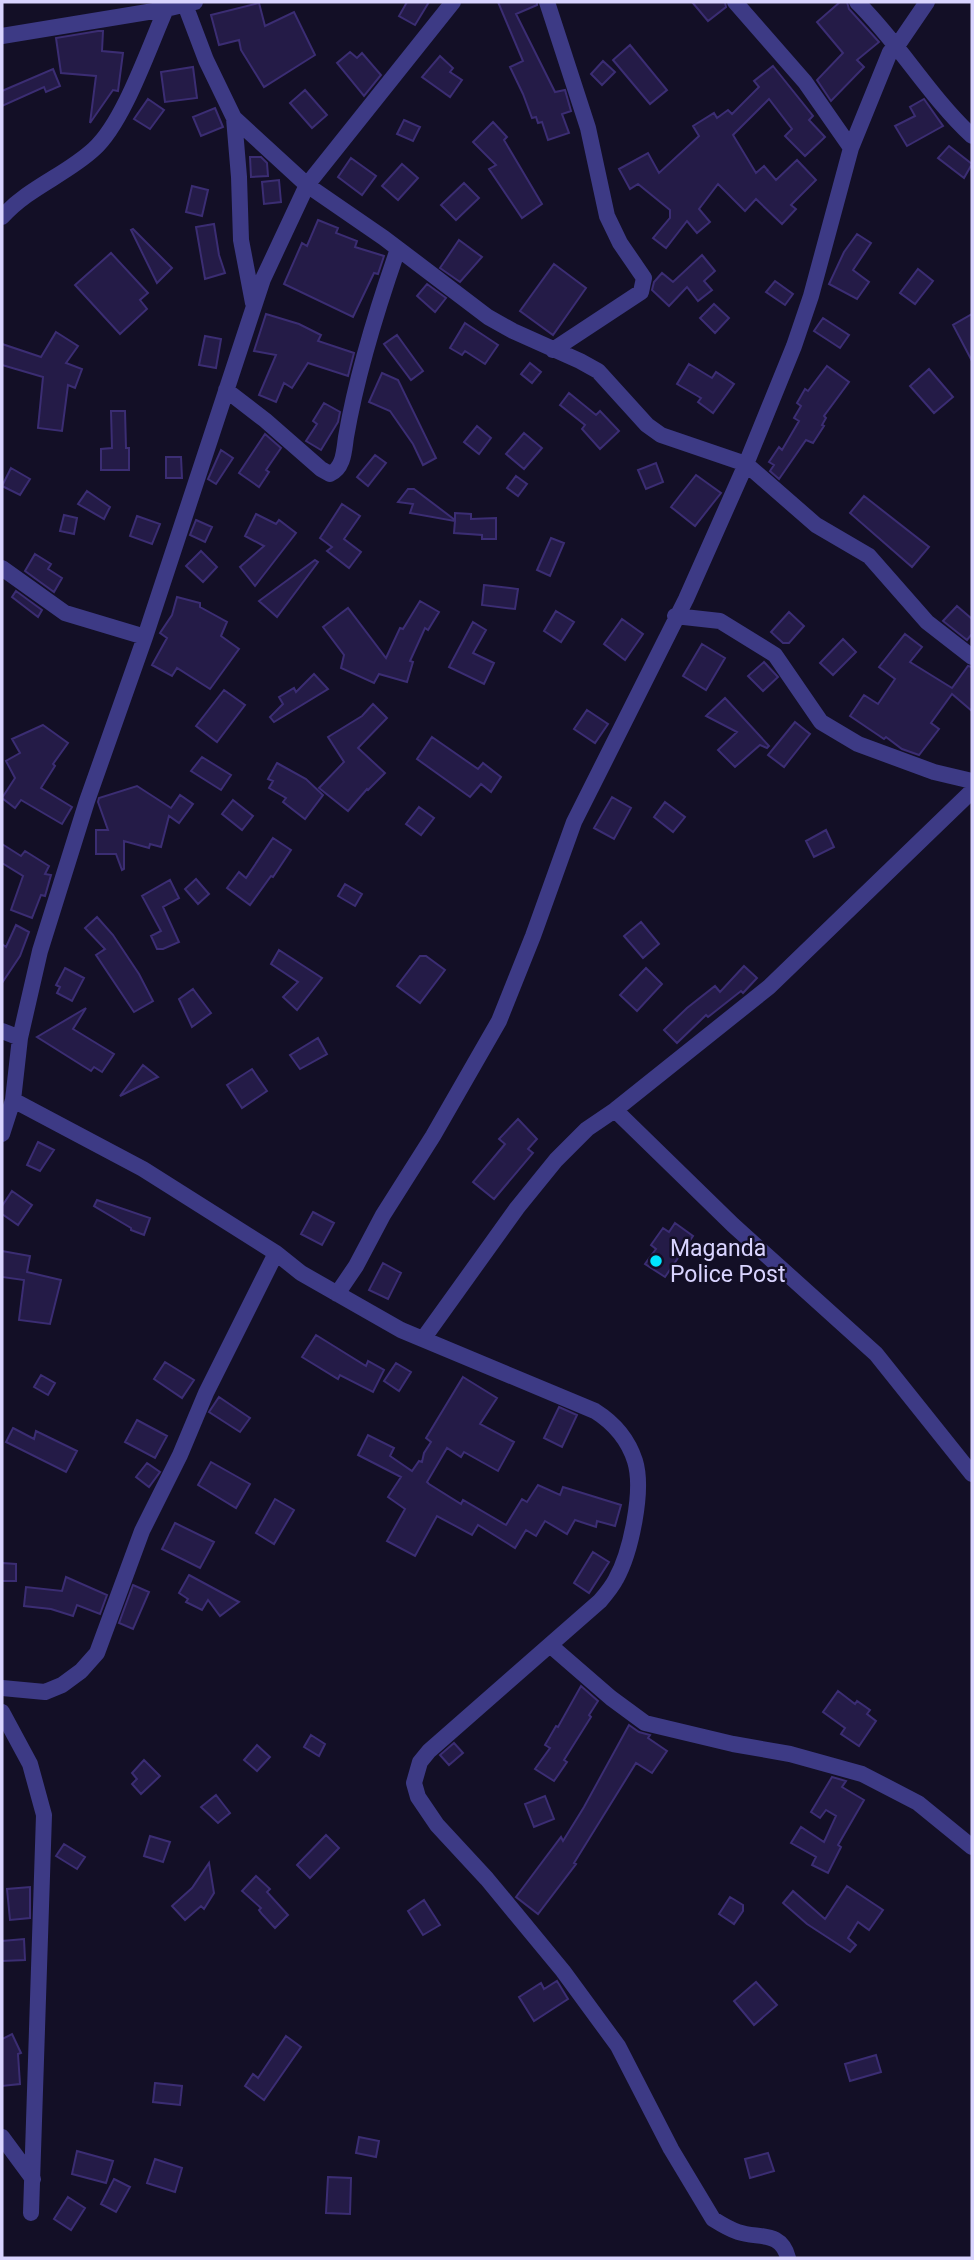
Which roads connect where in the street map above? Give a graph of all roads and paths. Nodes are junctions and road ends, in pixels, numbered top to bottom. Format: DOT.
graph roads {
  1 [pos="453,2"];
  2 [pos="548,2"];
  3 [pos="735,2"];
  4 [pos="857,2"];
  5 [pos="927,2"];
  6 [pos="188,3"];
  7 [pos="166,9"];
  8 [pos="2,36"];
  9 [pos="897,46"];
  10 [pos="234,118"];
  11 [pos="972,136"];
  12 [pos="851,148"];
  13 [pos="307,185"];
  14 [pos="2,217"];
  15 [pos="398,248"];
  16 [pos="253,303"];
  17 [pos="553,350"];
  18 [pos="226,390"];
  19 [pos="746,464"];
  20 [pos="2,568"];
  21 [pos="676,615"];
  22 [pos="145,637"];
  23 [pos="972,657"];
  24 [pos="972,781"];
  25 [pos="972,791"];
  26 [pos="2,1031"];
  27 [pos="20,1038"];
  28 [pos="13,1100"];
  29 [pos="615,1110"];
  30 [pos="2,1134"];
  31 [pos="276,1253"];
  32 [pos="337,1294"];
  33 [pos="423,1339"];
  34 [pos="972,1474"];
  35 [pos="551,1646"];
  36 [pos="2,1688"];
  37 [pos="2,1712"];
  38 [pos="972,1847"];
  39 [pos="2,2137"];
  40 [pos="33,2179"];
  41 [pos="31,2213"];
  42 [pos="788,2258"];
  1 -- 13 [label="street"];
  2 -- 17 [label="street"];
  3 -- 12 [label="street"];
  4 -- 9 [label="street"];
  5 -- 9 [label="street"];
  6 -- 7 [label="street"];
  6 -- 10 [label="street"];
  7 -- 8 [label="street"];
  7 -- 14 [label="street"];
  9 -- 11 [label="street"];
  9 -- 12 [label="street"];
  10 -- 13 [label="street"];
  10 -- 16 [label="street"];
  12 -- 19 [label="street"];
  13 -- 15 [label="street"];
  13 -- 16 [label="street"];
  15 -- 17 [label="street"];
  15 -- 18 [label="street"];
  16 -- 18 [label="street"];
  17 -- 19 [label="street"];
  18 -- 22 [label="street"];
  19 -- 21 [label="street"];
  19 -- 23 [label="street"];
  20 -- 22 [label="street"];
  21 -- 24 [label="street"];
  21 -- 32 [label="street"];
  22 -- 27 [label="street"];
  25 -- 29 [label="street"];
  26 -- 27 [label="street"];
  27 -- 28 [label="street"];
  28 -- 30 [label="street"];
  28 -- 31 [label="street"];
  29 -- 33 [label="street"];
  29 -- 34 [label="street"];
  31 -- 32 [label="street"];
  31 -- 36 [label="street"];
  32 -- 33 [label="street"];
  33 -- 35 [label="street"];
  35 -- 38 [label="street"];
  35 -- 42 [label="street"];
  37 -- 40 [label="street"];
  39 -- 40 [label="street"];
  40 -- 41 [label="street"];
}
